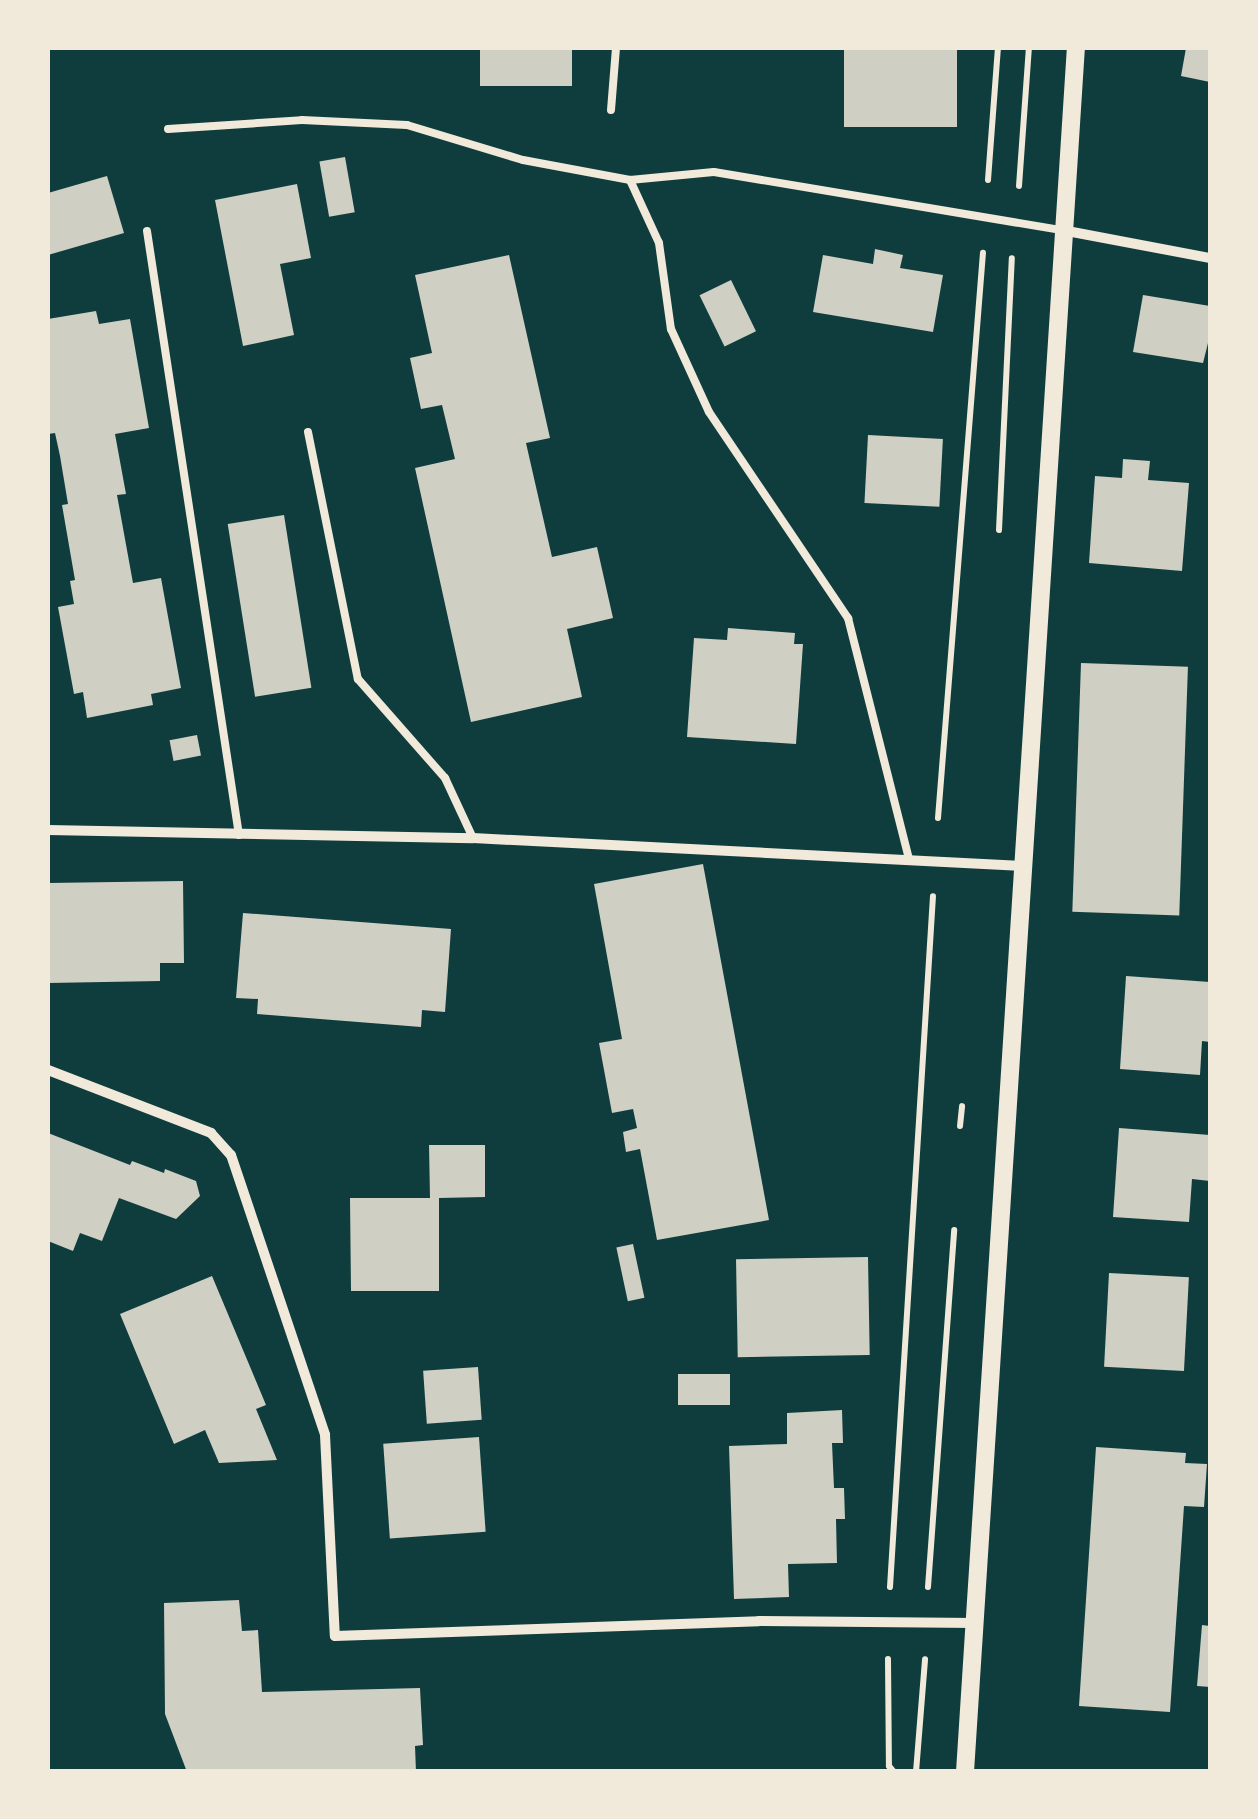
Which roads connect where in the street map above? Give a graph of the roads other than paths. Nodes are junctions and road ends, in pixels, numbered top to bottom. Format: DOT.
graph roads {
  1 [pos="616,48"];
  2 [pos="1076,48"];
  3 [pos="611,110"];
  4 [pos="168,129"];
  5 [pos="630,180"];
  6 [pos="147,231"];
  7 [pos="1067,231"];
  8 [pos="1210,258"];
  9 [pos="308,432"];
  10 [pos="48,830"];
  11 [pos="240,835"];
  12 [pos="473,838"];
  13 [pos="909,859"];
  14 [pos="1021,866"];
  15 [pos="48,1070"];
  16 [pos="976,1623"];
  17 [pos="965,1772"];
  1 -- 3 [label="lane"];
  2 -- 7 [label="street"];
  4 -- 5 [label="lane"];
  5 -- 7 [label="lane"];
  5 -- 13 [label="lane"];
  6 -- 11 [label="lane"];
  7 -- 8 [label="street"];
  7 -- 14 [label="street"];
  9 -- 12 [label="lane"];
  10 -- 11 [label="street"];
  11 -- 12 [label="street"];
  12 -- 13 [label="street"];
  13 -- 14 [label="street"];
  14 -- 16 [label="street"];
  15 -- 16 [label="street"];
  16 -- 17 [label="street"];
}
